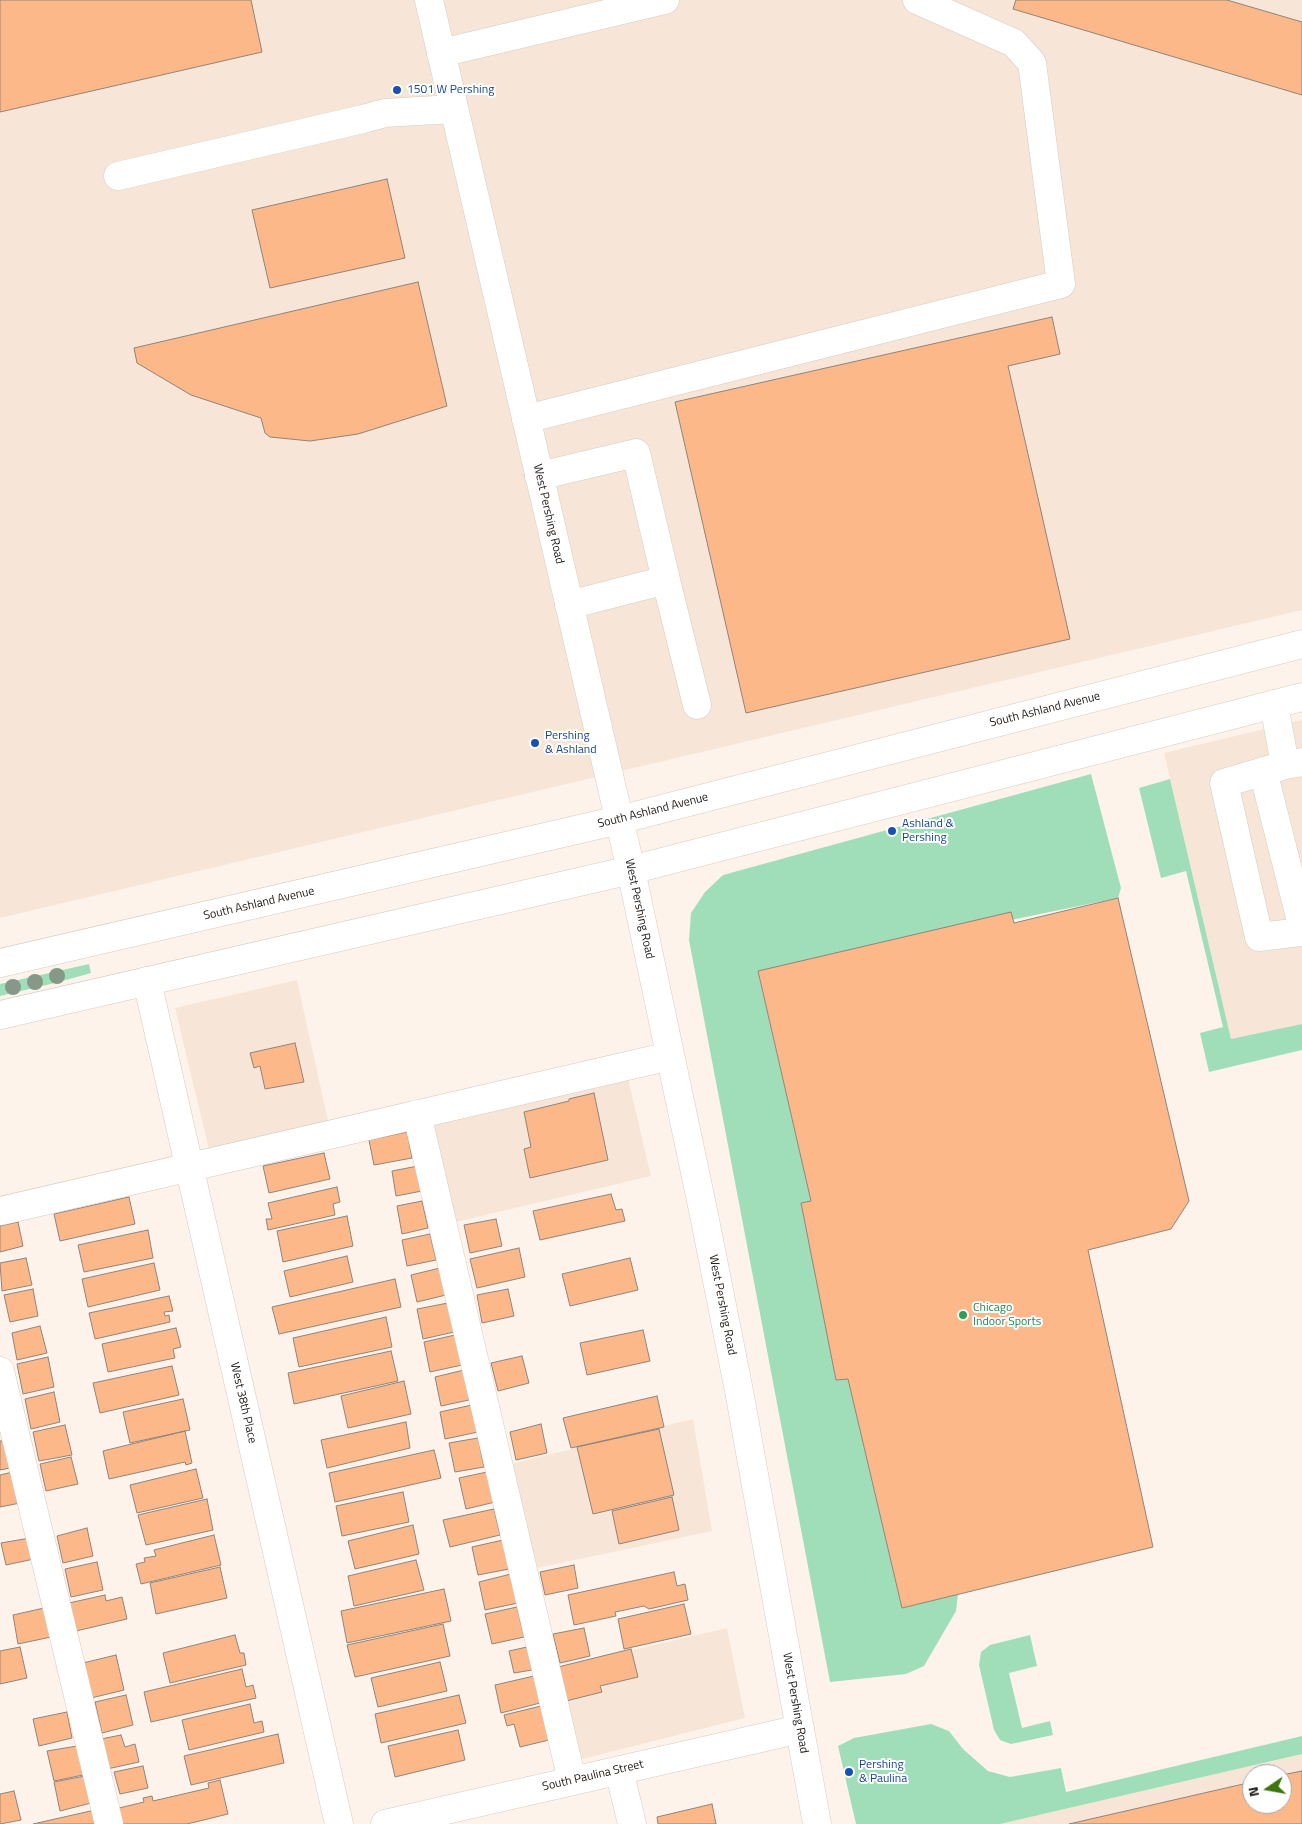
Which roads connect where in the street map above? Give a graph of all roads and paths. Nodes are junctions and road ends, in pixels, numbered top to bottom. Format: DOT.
graph roads {
  1 [pos="429,0"];
  2 [pos="665,0"];
  3 [pos="917,0"];
  4 [pos="441,53"];
  5 [pos="454,109"];
  6 [pos="118,176"];
  7 [pos="526,420"];
  8 [pos="539,476"];
  9 [pos="666,580"];
  10 [pos="569,605"];
  11 [pos="1302,644"];
  12 [pos="1302,697"];
  13 [pos="1274,704"];
  14 [pos="697,705"];
  15 [pos="1283,766"];
  16 [pos="619,820"];
  17 [pos="631,870"];
  18 [pos="1302,926"];
  19 [pos="1302,932"];
  20 [pos="0,963"];
  21 [pos="147,981"];
  22 [pos="0,1015"];
  23 [pos="670,1056"];
  24 [pos="418,1114"];
  25 [pos="189,1167"];
  26 [pos="0,1211"];
  27 [pos="0,1371"];
  28 [pos="800,1729"];
  29 [pos="619,1770"];
  30 [pos="572,1781"];
  31 [pos="437,1818"];
  32 [pos="109,1824"];
  33 [pos="339,1824"];
  34 [pos="385,1824"];
  35 [pos="632,1824"];
  36 [pos="817,1824"];
  1 -- 4 [label="main road, West Pershing Road"];
  2 -- 4 [label="main road"];
  3 -- 7 [label="main road"];
  4 -- 5 [label="main road, West Pershing Road"];
  5 -- 6 [label="main road"];
  5 -- 7 [label="main road, West Pershing Road"];
  7 -- 8 [label="main road, West Pershing Road"];
  8 -- 9 [label="main road"];
  8 -- 10 [label="main road, West Pershing Road"];
  9 -- 10 [label="main road"];
  9 -- 14 [label="main road"];
  10 -- 16 [label="main road, West Pershing Road"];
  11 -- 16 [label="main road, South Ashland Avenue"];
  12 -- 13 [label="main road"];
  13 -- 15 [label="main road"];
  13 -- 17 [label="main road"];
  15 -- 18 [label="main road"];
  15 -- 19 [label="main road"];
  16 -- 17 [label="main road, West Pershing Road"];
  16 -- 20 [label="main road, South Ashland Avenue"];
  17 -- 21 [label="main road"];
  17 -- 23 [label="main road, West Pershing Road"];
  21 -- 22 [label="main road"];
  21 -- 25 [label="main road, West 38th Place"];
  23 -- 24 [label="main road"];
  23 -- 28 [label="main road, West Pershing Road"];
  24 -- 25 [label="main road"];
  24 -- 30 [label="main road"];
  25 -- 26 [label="main road"];
  25 -- 33 [label="main road, West 38th Place"];
  27 -- 32 [label="main road"];
  28 -- 29 [label="main road, South Paulina Street"];
  28 -- 36 [label="main road, West Pershing Road"];
  29 -- 30 [label="main road, South Paulina Street"];
  29 -- 35 [label="main road"];
  30 -- 31 [label="main road, South Paulina Street"];
  31 -- 34 [label="main road, South Paulina Street"];
}
